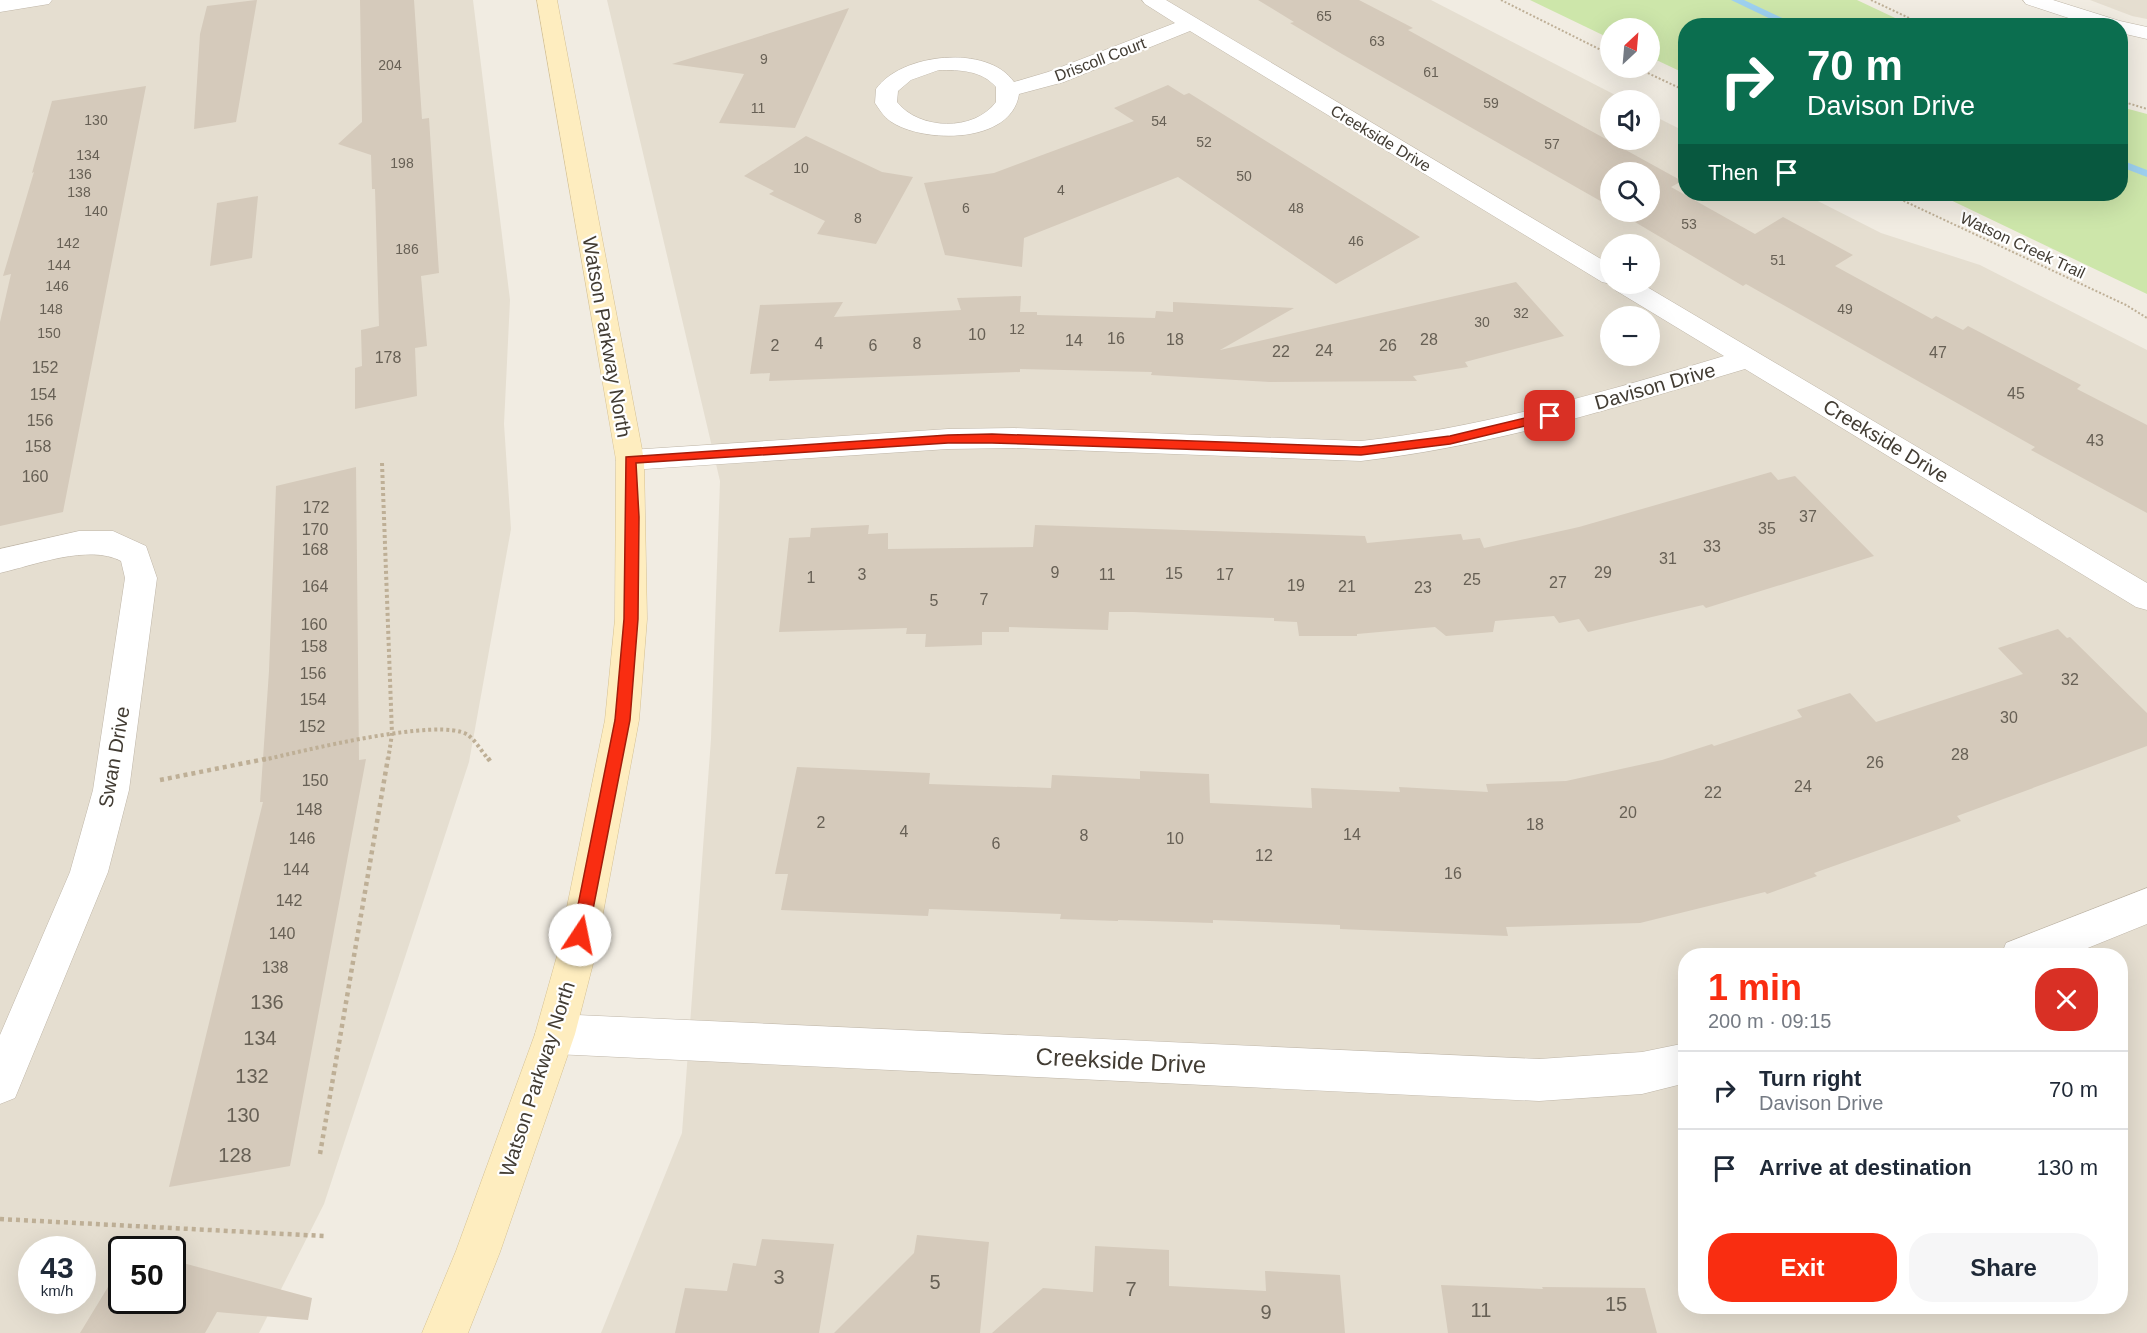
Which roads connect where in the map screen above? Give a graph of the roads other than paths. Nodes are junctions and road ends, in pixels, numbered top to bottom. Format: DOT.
graph roads {
  1 [pos="42,0"];
  2 [pos="547,0"];
  3 [pos="1152,0"];
  4 [pos="2033,0"];
  5 [pos="5,4"];
  6 [pos="2090,18"];
  7 [pos="1190,24"];
  8 [pos="0,25"];
  9 [pos="2128,29"];
  10 [pos="2147,33"];
  11 [pos="1009,90"];
  12 [pos="1600,269"];
  13 [pos="1641,294"];
  14 [pos="1749,358"];
  15 [pos="630,460"];
  16 [pos="0,561"];
  17 [pos="2147,598"];
  18 [pos="2147,906"];
  19 [pos="2040,948"];
  20 [pos="555,1034"];
  21 [pos="1678,1066"];
  22 [pos="0,1083"];
  23 [pos="445,1333"];
  1 -- 5 [label="street"];
  2 -- 15 [label="main road, Watson Parkway North"];
  3 -- 7 [label="street, Creekside Drive"];
  4 -- 6 [label="street"];
  5 -- 8 [label="street"];
  7 -- 11 [label="street, Driscoll Court"];
  7 -- 12 [label="street, Creekside Drive"];
  9 -- 10 [label="street"];
  11 -- 11 [label="street"];
  13 -- 14 [label="street, Creekside Drive"];
  14 -- 15 [label="street, Davison Drive"];
  14 -- 17 [label="street, Creekside Drive"];
  15 -- 20 [label="main road, Watson Parkway North"];
  16 -- 22 [label="street, Swan Drive"];
  18 -- 19 [label="street"];
  20 -- 21 [label="street, Creekside Drive"];
  20 -- 23 [label="main road, Watson Parkway North"];
}
